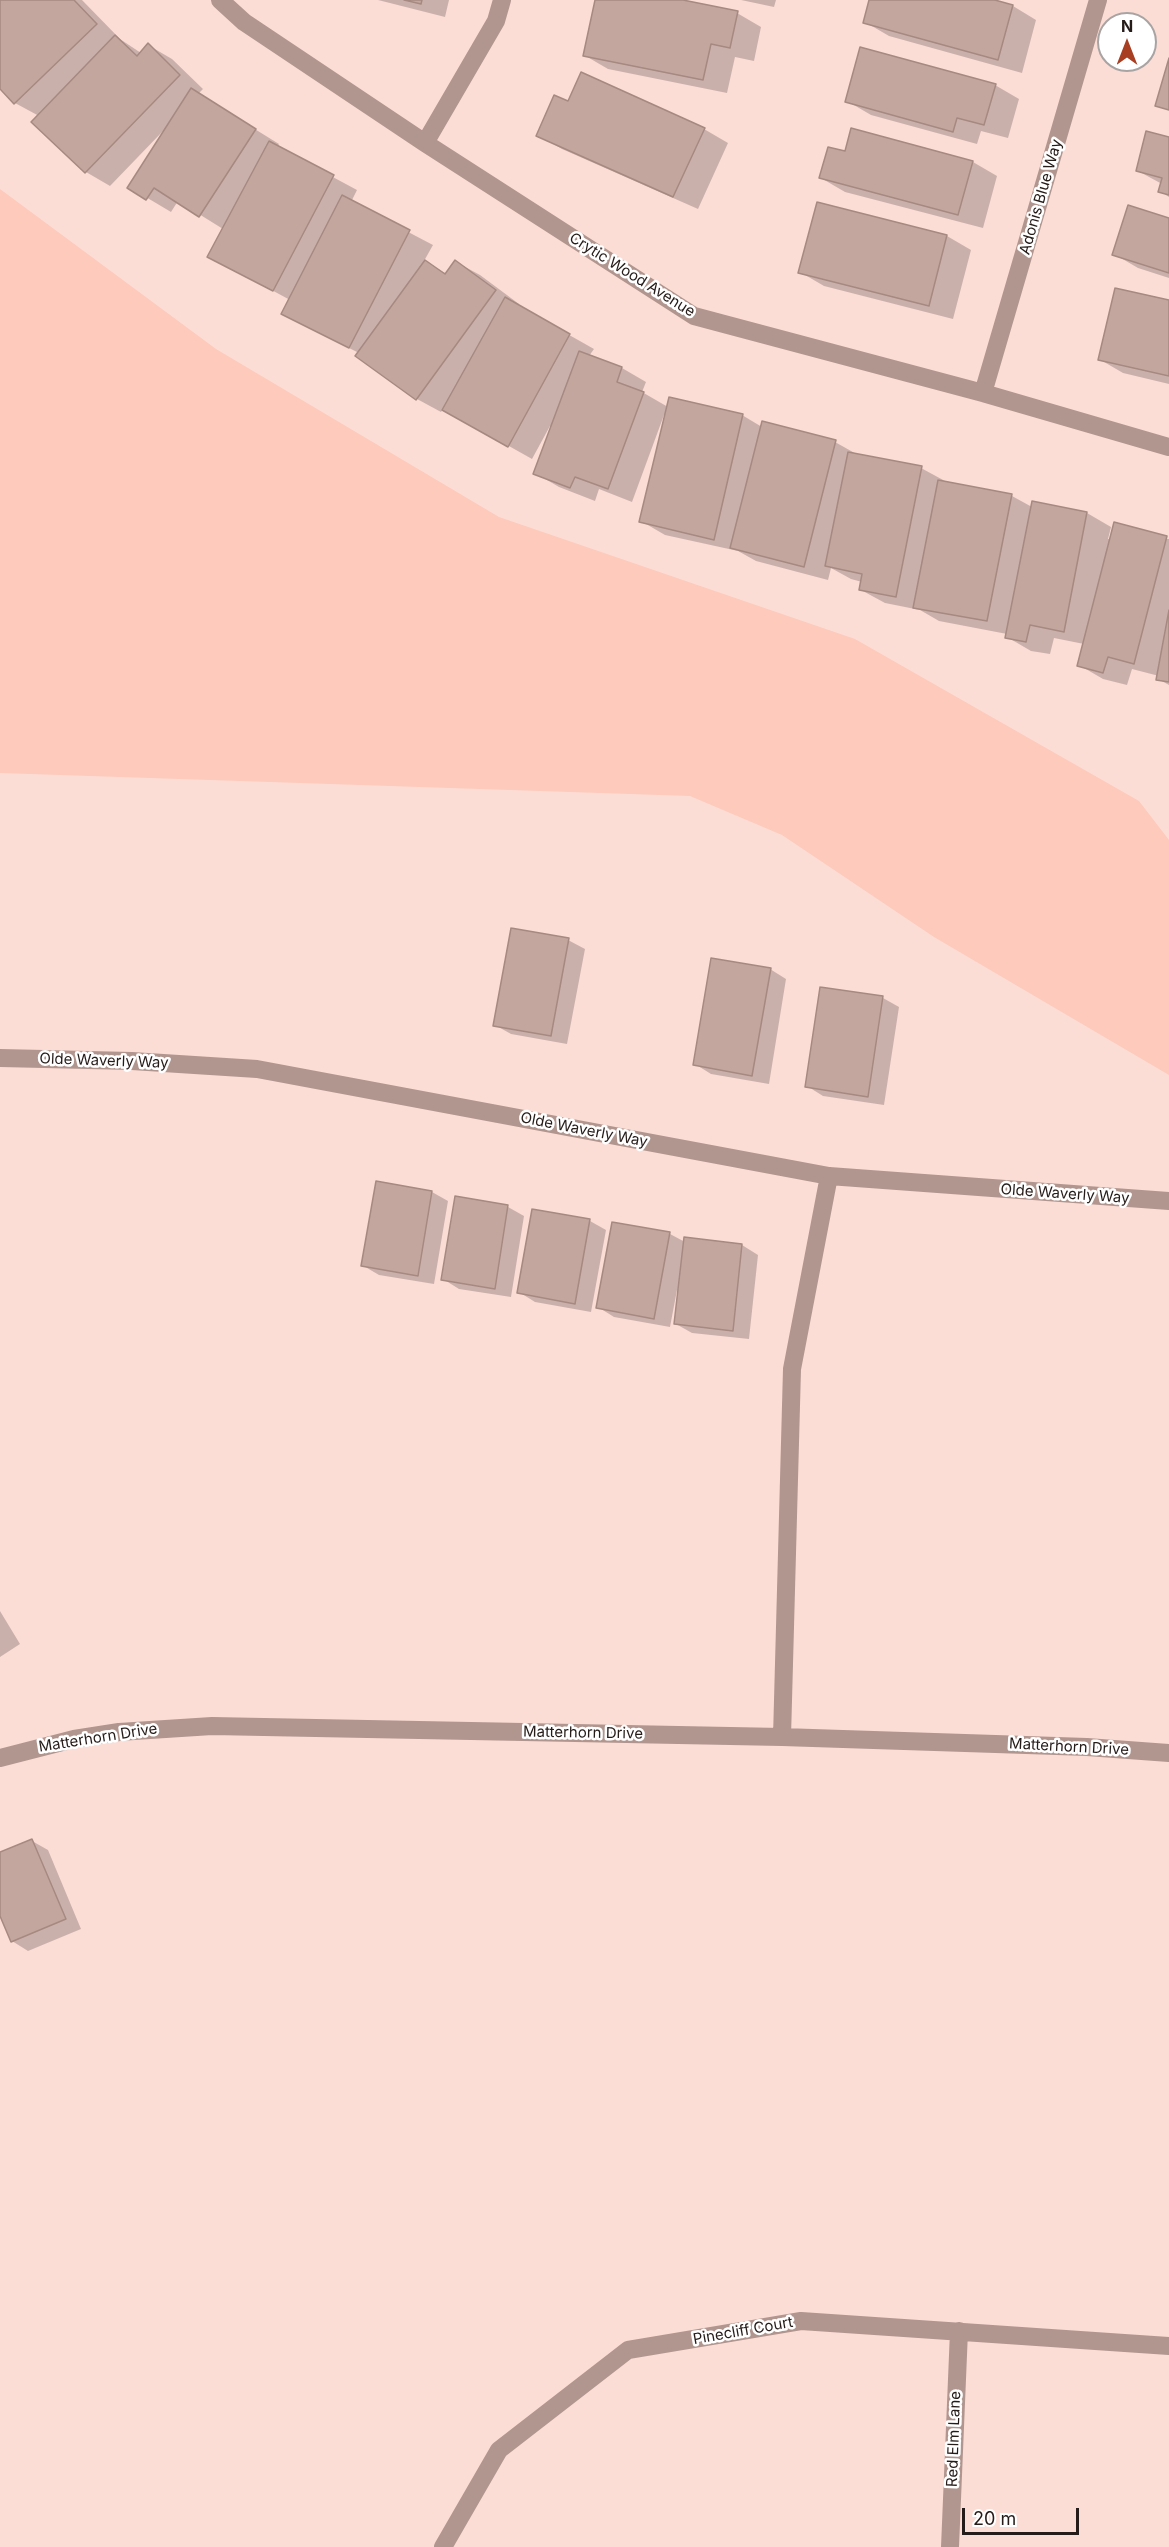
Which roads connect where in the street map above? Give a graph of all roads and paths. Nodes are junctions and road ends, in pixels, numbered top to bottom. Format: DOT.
graph roads {
  1 [pos="220,0"];
  2 [pos="502,0"];
  3 [pos="1098,0"];
  4 [pos="425,143"];
  5 [pos="983,393"];
  6 [pos="1169,447"];
  7 [pos="0,1058"];
  8 [pos="830,1176"];
  9 [pos="1169,1201"];
  10 [pos="782,1737"];
  11 [pos="1169,1753"];
  12 [pos="0,1758"];
  13 [pos="959,2331"];
  14 [pos="1169,2346"];
  15 [pos="442,2547"];
  16 [pos="950,2547"];
  1 -- 4 [label="street, Crytic Wood Avenue"];
  2 -- 4 [label="street"];
  3 -- 5 [label="street, Adonis Blue Way"];
  4 -- 5 [label="street, Crytic Wood Avenue"];
  5 -- 6 [label="street, Crytic Wood Avenue"];
  7 -- 8 [label="street, Olde Waverly Way"];
  8 -- 9 [label="street, Olde Waverly Way"];
  8 -- 10 [label="street"];
  10 -- 11 [label="street, Matterhorn Drive"];
  10 -- 12 [label="street, Matterhorn Drive"];
  13 -- 14 [label="street, Pinecliff Court"];
  13 -- 15 [label="street, Pinecliff Court"];
  13 -- 16 [label="street, Red Elm Lane"];
}
